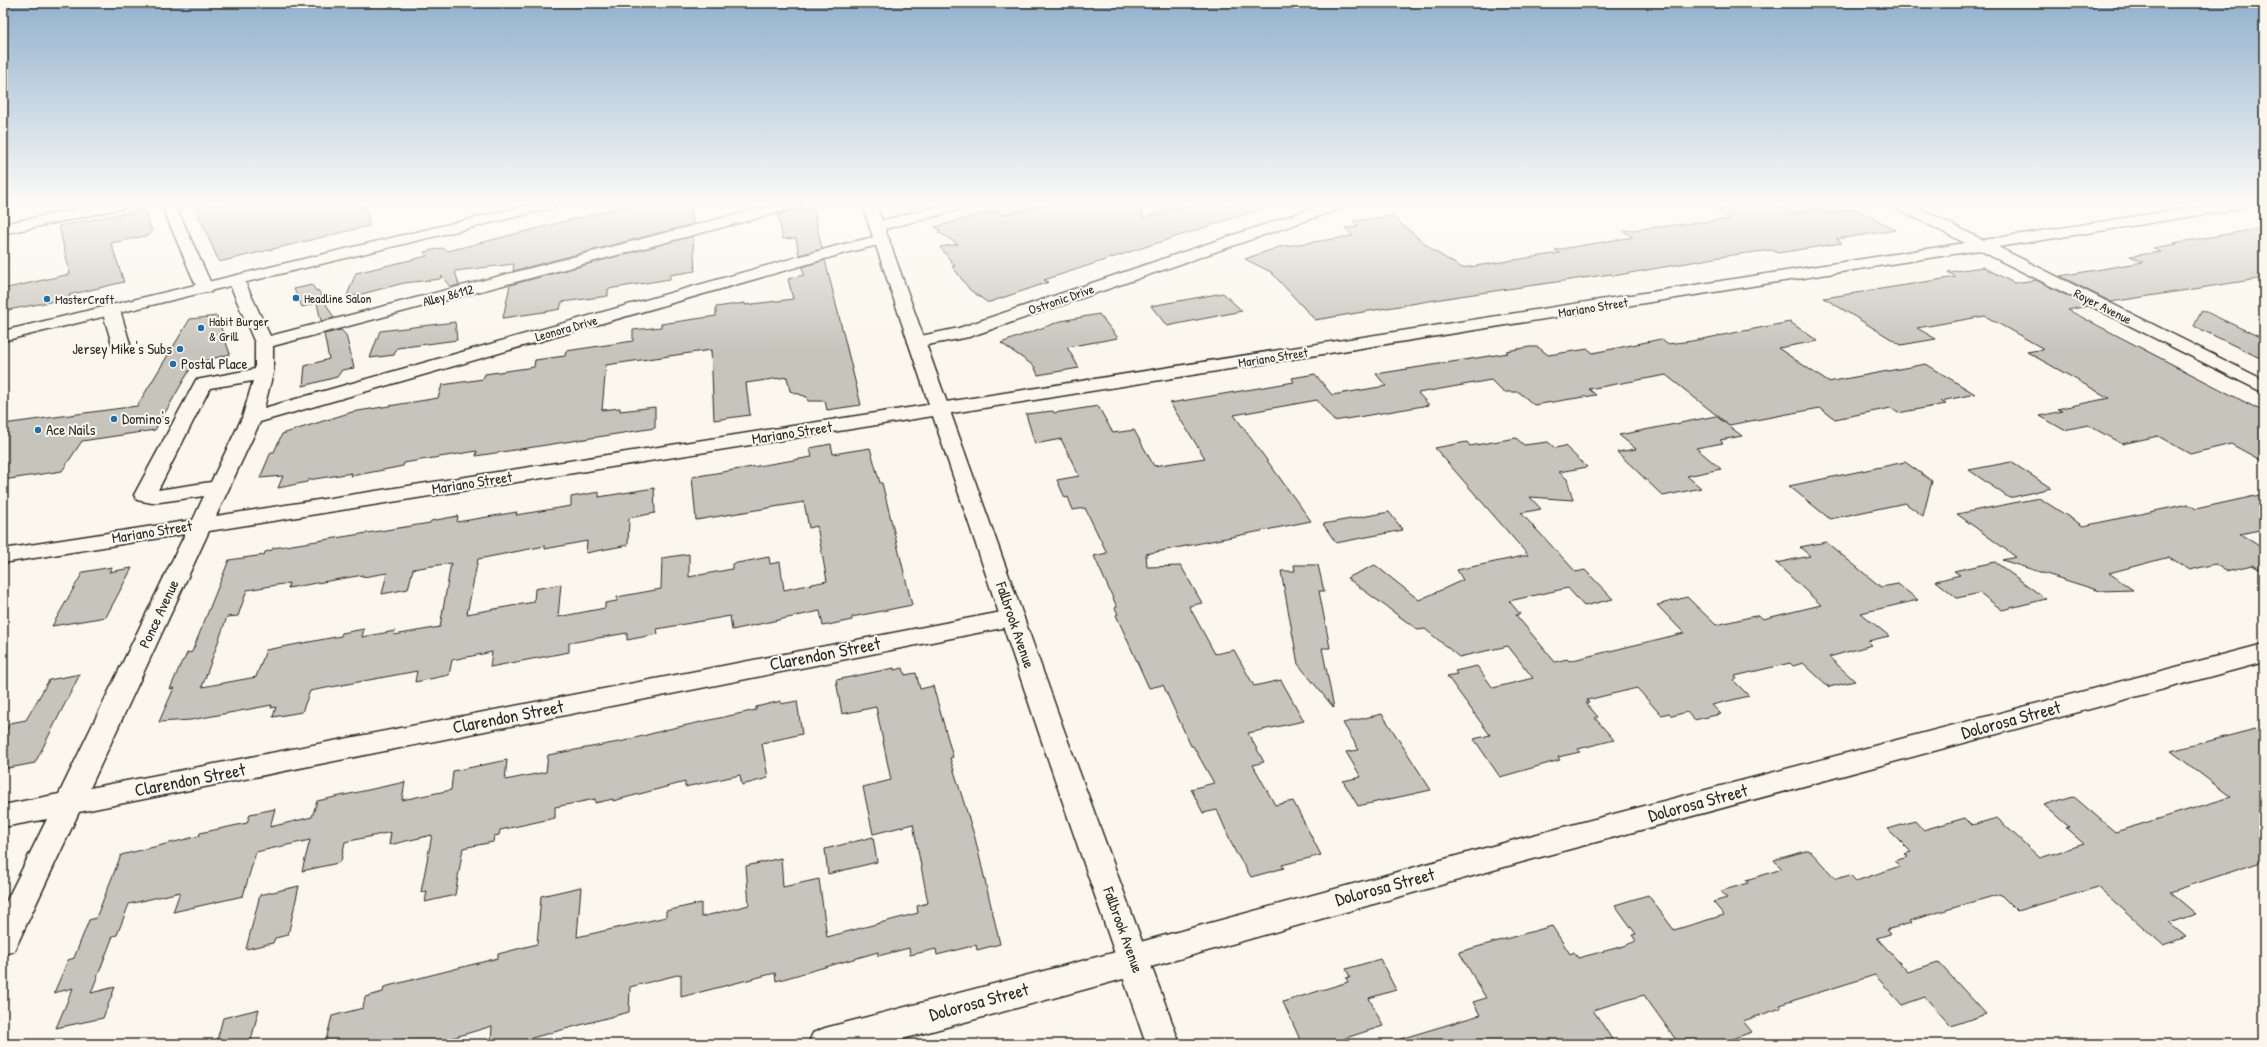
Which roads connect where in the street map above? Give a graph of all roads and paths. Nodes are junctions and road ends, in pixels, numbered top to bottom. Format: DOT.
graph roads {
  1 [pos="190,253"];
  2 [pos="349,253"];
  3 [pos="608,253"];
  4 [pos="829,253"];
  5 [pos="887,253"];
  6 [pos="1197,253"];
  7 [pos="1938,253"];
  8 [pos="1996,253"];
  9 [pos="236,280"];
  10 [pos="205,288"];
  11 [pos="111,310"];
  12 [pos="3,336"];
  13 [pos="917,342"];
  14 [pos="264,343"];
  15 [pos="121,344"];
  16 [pos="264,373"];
  17 [pos="2264,387"];
  18 [pos="941,410"];
  19 [pos="252,418"];
  20 [pos="219,487"];
  21 [pos="201,525"];
  22 [pos="3,556"];
  23 [pos="1012,618"];
  24 [pos="2264,653"];
  25 [pos="68,804"];
  26 [pos="3,816"];
  27 [pos="3,942"];
  28 [pos="1134,960"];
  29 [pos="825,1044"];
  30 [pos="1163,1044"];
  1 -- 10 [label="street"];
  2 -- 9 [label="street"];
  3 -- 14 [label="street, Alley 86112"];
  4 -- 19 [label="street, Leonora Drive"];
  5 -- 13 [label="street, Fallbrook Avenue"];
  6 -- 13 [label="street, Ostronic Drive"];
  7 -- 18 [label="street, Mariano Street"];
  8 -- 17 [label="street, Royer Avenue"];
  9 -- 10 [label="street"];
  9 -- 14 [label="street, Ponce Avenue"];
  10 -- 11 [label="street"];
  11 -- 12 [label="street"];
  11 -- 15 [label="street"];
  13 -- 18 [label="street, Fallbrook Avenue"];
  14 -- 16 [label="street, Ponce Avenue"];
  16 -- 19 [label="street, Ponce Avenue"];
  16 -- 20 [label="street"];
  18 -- 21 [label="street, Mariano Street"];
  18 -- 23 [label="street, Fallbrook Avenue"];
  19 -- 20 [label="street, Ponce Avenue"];
  20 -- 21 [label="street, Ponce Avenue"];
  21 -- 22 [label="street, Mariano Street"];
  21 -- 25 [label="street, Ponce Avenue"];
  23 -- 25 [label="street, Clarendon Street"];
  23 -- 28 [label="street, Fallbrook Avenue"];
  24 -- 28 [label="street, Dolorosa Street"];
  25 -- 26 [label="street, Clarendon Street"];
  25 -- 27 [label="street, Ponce Avenue"];
  28 -- 29 [label="street, Dolorosa Street"];
  28 -- 30 [label="street, Fallbrook Avenue"];
}
